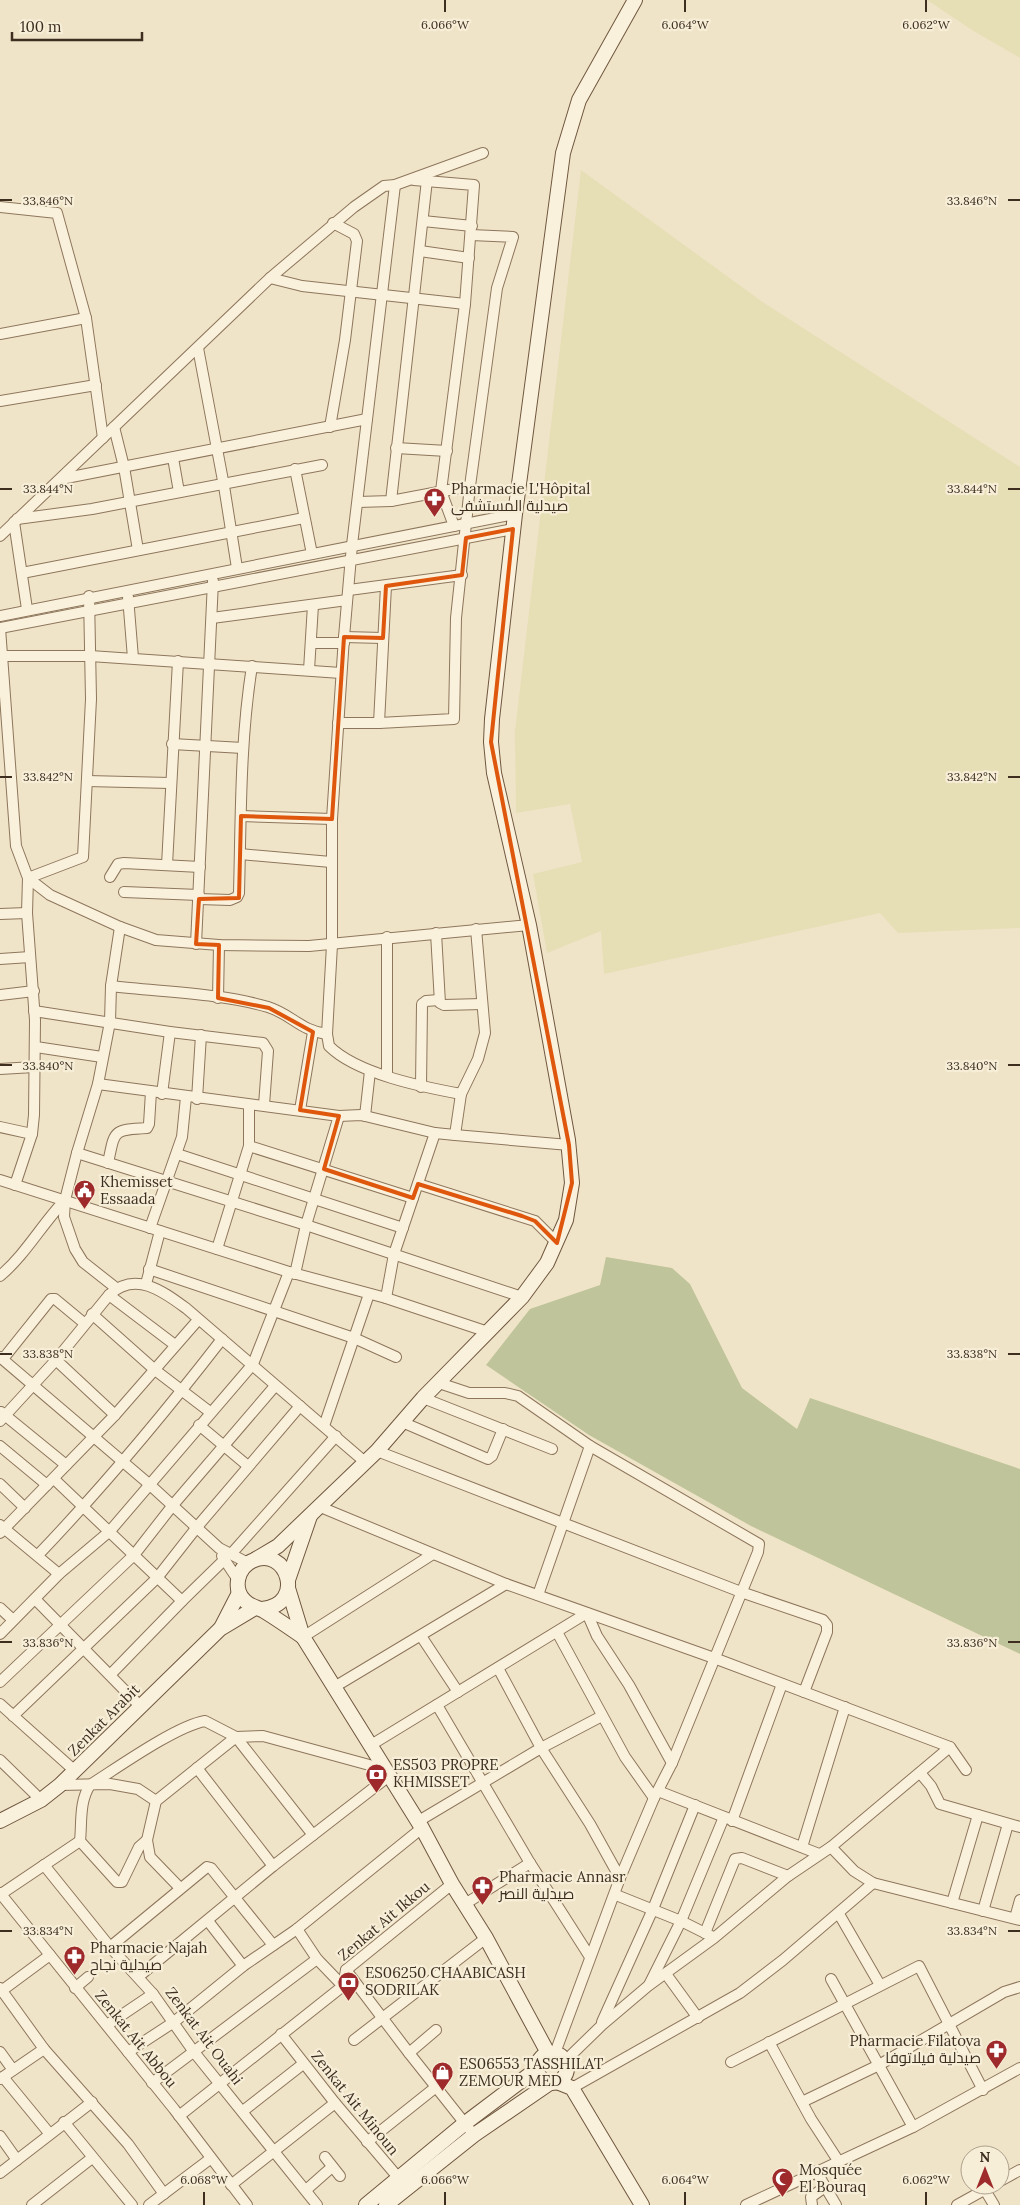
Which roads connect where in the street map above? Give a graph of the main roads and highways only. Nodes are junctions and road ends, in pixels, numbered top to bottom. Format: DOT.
graph roads {
  1 [pos="635,0"];
  2 [pos="314,1510"];
  3 [pos="252,1561"];
  4 [pos="288,1584"];
  5 [pos="238,1586"];
  6 [pos="259,1608"];
  7 [pos="220,1629"];
  8 [pos="303,1636"];
  9 [pos="0,1821"];
  10 [pos="556,2056"];
  11 [pos="537,2069"];
  12 [pos="553,2082"];
  13 [pos="403,2184"];
  14 [pos="366,2205"];
  15 [pos="386,2205"];
  16 [pos="642,2205"];
  1 -- 2 [label="main road"];
  2 -- 3 [label="main road"];
  2 -- 4 [label="main road"];
  3 -- 4 [label="main road"];
  3 -- 5 [label="main road"];
  4 -- 6 [label="main road"];
  4 -- 8 [label="main road"];
  5 -- 6 [label="main road"];
  5 -- 7 [label="main road"];
  6 -- 7 [label="main road"];
  6 -- 8 [label="main road"];
  7 -- 9 [label="main road, Zenkat Arabit"];
  8 -- 10 [label="main road"];
  10 -- 11 [label="main road"];
  10 -- 12 [label="main road"];
  11 -- 12 [label="main road"];
  11 -- 13 [label="main road"];
  12 -- 13 [label="main road"];
  12 -- 16 [label="main road"];
  13 -- 14 [label="main road"];
  13 -- 15 [label="main road"];
}
